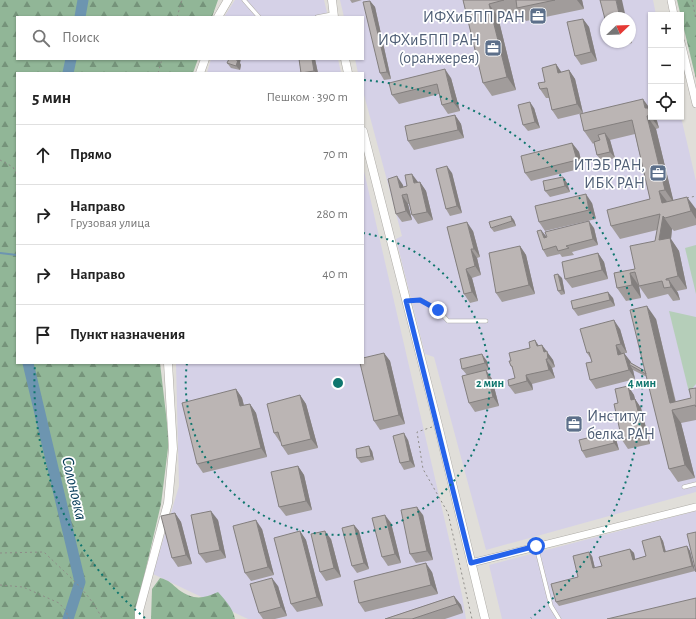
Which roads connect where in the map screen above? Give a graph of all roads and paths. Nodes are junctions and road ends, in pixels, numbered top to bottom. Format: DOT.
graph roads {
  1 [pos="182,0"];
  2 [pos="228,0"];
  3 [pos="244,0"];
  4 [pos="332,0"];
  5 [pos="671,0"];
  6 [pos="692,0"];
  7 [pos="673,12"];
  8 [pos="333,15"];
  9 [pos="177,16"];
  10 [pos="219,16"];
  11 [pos="258,16"];
  12 [pos="696,19"];
  13 [pos="682,48"];
  14 [pos="162,60"];
  15 [pos="205,60"];
  16 [pos="345,60"];
  17 [pos="158,72"];
  18 [pos="200,72"];
  19 [pos="348,72"];
  20 [pos="696,104"];
  21 [pos="364,135"];
  22 [pos="0,160"];
  23 [pos="16,174"];
  24 [pos="696,196"];
  25 [pos="685,198"];
  26 [pos="406,301"];
  27 [pos="486,321"];
  28 [pos="168,364"];
  29 [pos="438,425"];
  30 [pos="696,484"];
  31 [pos="684,487"];
  32 [pos="696,506"];
  33 [pos="536,546"];
  34 [pos="0,553"];
  35 [pos="471,563"];
  36 [pos="0,585"];
  37 [pos="69,619"];
  38 [pos="102,619"];
  39 [pos="139,619"];
  40 [pos="472,619"];
  41 [pos="485,619"];
  42 [pos="559,619"];
  1 -- 9 [label="path"];
  2 -- 10 [label="street"];
  3 -- 11 [label="lane"];
  4 -- 8 [label="street"];
  5 -- 7 [label="street"];
  6 -- 12 [label="path"];
  13 -- 20 [label="street"];
  14 -- 17 [label="path"];
  15 -- 18 [label="street"];
  16 -- 19 [label="street"];
  21 -- 26 [label="street"];
  22 -- 23 [label="path"];
  24 -- 25 [label="path"];
  26 -- 27 [label="lane"];
  26 -- 29 [label="street"];
  28 -- 39 [label="street"];
  29 -- 35 [label="street"];
  29 -- 40 [label="path"];
  30 -- 31 [label="lane"];
  32 -- 33 [label="street"];
  33 -- 35 [label="street"];
  33 -- 42 [label="lane"];
  34 -- 38 [label="path"];
  35 -- 41 [label="street"];
  36 -- 37 [label="path"];
}
